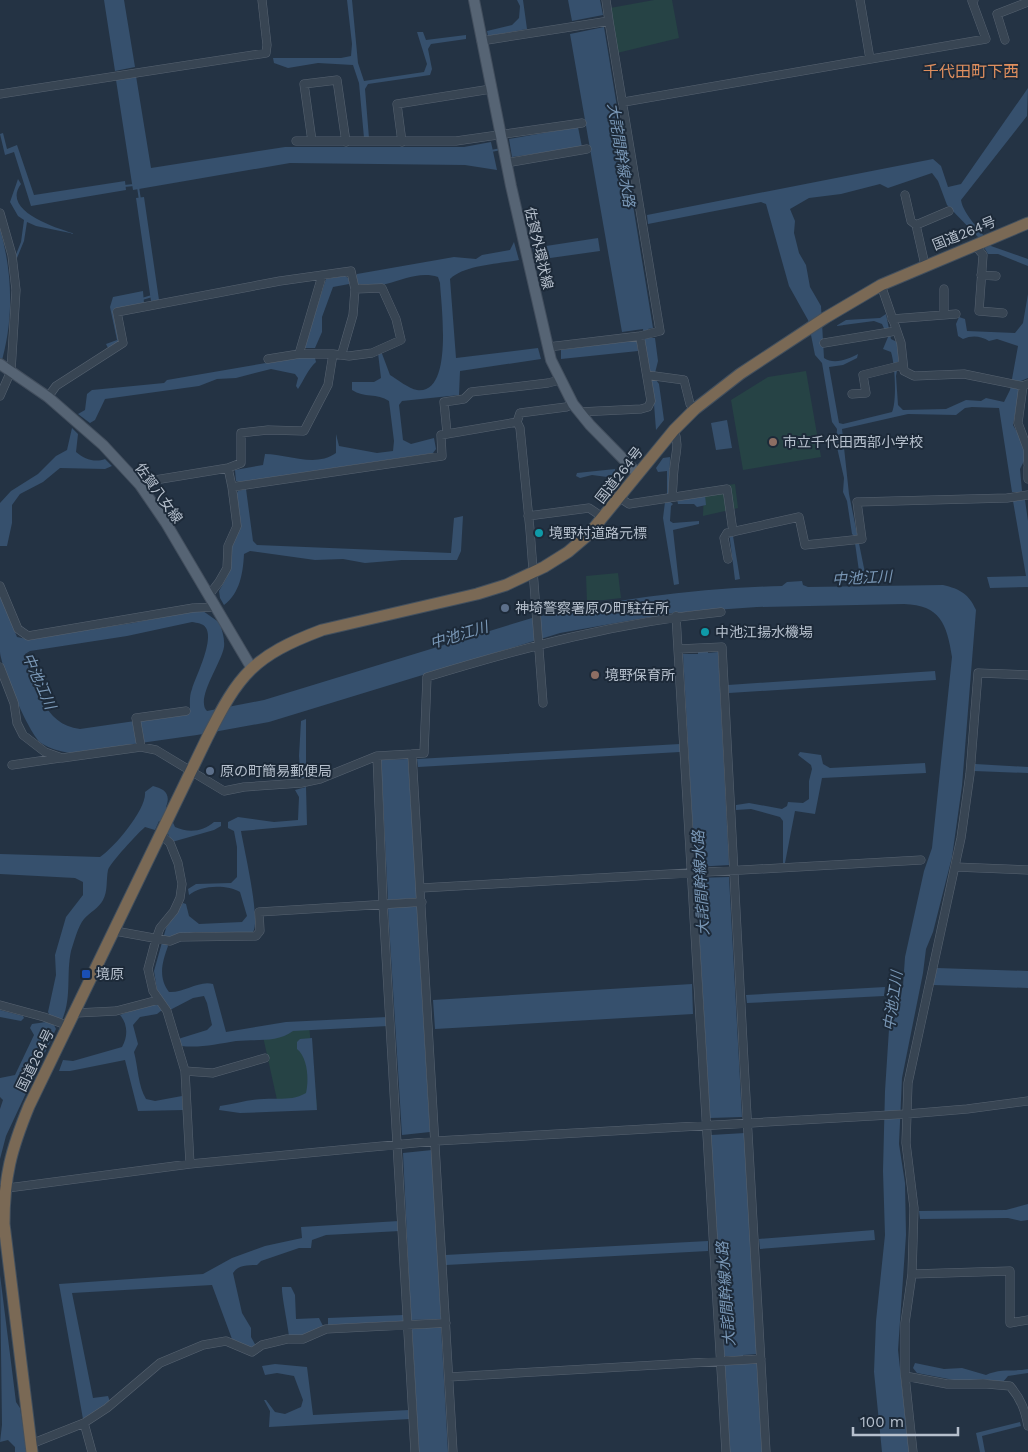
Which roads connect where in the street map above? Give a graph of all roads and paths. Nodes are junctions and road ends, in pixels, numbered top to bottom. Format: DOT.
graph roads {
  1 [pos="262,0"];
  2 [pos="474,0"];
  3 [pos="606,0"];
  4 [pos="860,0"];
  5 [pos="974,0"];
  6 [pos="1028,2"];
  7 [pos="1015,4"];
  8 [pos="610,21"];
  9 [pos="1005,40"];
  10 [pos="482,41"];
  11 [pos="870,59"];
  12 [pos="491,90"];
  13 [pos="0,94"];
  14 [pos="624,102"];
  15 [pos="582,123"];
  16 [pos="296,141"];
  17 [pos="312,141"];
  18 [pos="346,142"];
  19 [pos="402,142"];
  20 [pos="587,149"];
  21 [pos="503,150"];
  22 [pos="905,195"];
  23 [pos="949,210"];
  24 [pos="0,213"];
  25 [pos="1028,223"];
  26 [pos="916,225"];
  27 [pos="981,242"];
  28 [pos="924,265"];
  29 [pos="981,275"];
  30 [pos="322,276"];
  31 [pos="996,276"];
  32 [pos="881,285"];
  33 [pos="355,289"];
  34 [pos="944,289"];
  35 [pos="1003,313"];
  36 [pos="956,314"];
  37 [pos="944,315"];
  38 [pos="892,319"];
  39 [pos="891,332"];
  40 [pos="640,336"];
  41 [pos="824,343"];
  42 [pos="548,347"];
  43 [pos="299,354"];
  44 [pos="337,354"];
  45 [pos="268,360"];
  46 [pos="903,365"];
  47 [pos="6,367"];
  48 [pos="647,375"];
  49 [pos="560,380"];
  50 [pos="1024,385"];
  51 [pos="852,394"];
  52 [pos="0,396"];
  53 [pos="48,397"];
  54 [pos="576,408"];
  55 [pos="695,409"];
  56 [pos="517,422"];
  57 [pos="674,430"];
  58 [pos="447,433"];
  59 [pos="1027,446"];
  60 [pos="1028,466"];
  61 [pos="228,468"];
  62 [pos="638,474"];
  63 [pos="1028,477"];
  64 [pos="140,486"];
  65 [pos="238,486"];
  66 [pos="1021,496"];
  67 [pos="672,497"];
  68 [pos="620,498"];
  69 [pos="528,516"];
  70 [pos="604,518"];
  71 [pos="733,532"];
  72 [pos="728,559"];
  73 [pos="532,574"];
  74 [pos="0,586"];
  75 [pos="209,595"];
  76 [pos="216,607"];
  77 [pos="721,612"];
  78 [pos="676,616"];
  79 [pos="540,644"];
  80 [pos="678,649"];
  81 [pos="0,667"];
  82 [pos="252,667"];
  83 [pos="1028,675"];
  84 [pos="542,703"];
  85 [pos="186,710"];
  86 [pos="141,747"];
  87 [pos="377,756"];
  88 [pos="62,758"];
  89 [pos="413,760"];
  90 [pos="12,765"];
  91 [pos="191,771"];
  92 [pos="163,831"];
  93 [pos="921,860"];
  94 [pos="956,867"];
  95 [pos="1028,870"];
  96 [pos="733,871"];
  97 [pos="690,874"];
  98 [pos="421,888"];
  99 [pos="422,902"];
  100 [pos="383,904"];
  101 [pos="115,931"];
  102 [pos="163,940"];
  103 [pos="158,1000"];
  104 [pos="0,1005"];
  105 [pos="76,1013"];
  106 [pos="65,1026"];
  107 [pos="265,1058"];
  108 [pos="185,1071"];
  109 [pos="1028,1101"];
  110 [pos="907,1114"];
  111 [pos="750,1123"];
  112 [pos="707,1125"];
  113 [pos="436,1141"];
  114 [pos="398,1144"];
  115 [pos="190,1164"];
  116 [pos="2,1189"];
  117 [pos="912,1274"];
  118 [pos="1028,1320"];
  119 [pos="446,1323"];
  120 [pos="407,1325"];
  121 [pos="761,1359"];
  122 [pos="720,1361"];
  123 [pos="905,1376"];
  124 [pos="448,1377"];
  125 [pos="84,1423"];
  126 [pos="1028,1426"];
  127 [pos="32,1448"];
  128 [pos="92,1452"];
  129 [pos="415,1452"];
  130 [pos="453,1452"];
  131 [pos="726,1452"];
  132 [pos="766,1452"];
  133 [pos="913,1452"];
  1 -- 13 [label="street"];
  2 -- 10 [label="main road, 佐賀外環状線"];
  3 -- 8 [label="street"];
  4 -- 11 [label="street"];
  5 -- 11 [label="street"];
  6 -- 7 [label="street"];
  7 -- 9 [label="street"];
  8 -- 10 [label="street"];
  8 -- 14 [label="street"];
  10 -- 12 [label="main road, 佐賀外環状線"];
  11 -- 14 [label="street"];
  12 -- 19 [label="street"];
  12 -- 21 [label="main road, 佐賀外環状線"];
  14 -- 40 [label="street"];
  15 -- 21 [label="street"];
  16 -- 17 [label="street"];
  17 -- 18 [label="street"];
  17 -- 18 [label="street"];
  18 -- 19 [label="street"];
  19 -- 21 [label="street"];
  20 -- 21 [label="street"];
  21 -- 42 [label="main road, 佐賀外環状線"];
  22 -- 26 [label="street"];
  23 -- 26 [label="street"];
  24 -- 47 [label="street"];
  25 -- 27 [label="highway, 国道264号"];
  26 -- 28 [label="street"];
  27 -- 28 [label="highway, 国道264号"];
  27 -- 29 [label="street"];
  28 -- 32 [label="highway, 国道264号"];
  29 -- 31 [label="street"];
  29 -- 35 [label="street"];
  30 -- 33 [label="street"];
  30 -- 43 [label="street"];
  30 -- 53 [label="street"];
  32 -- 38 [label="street"];
  32 -- 55 [label="highway, 国道264号"];
  33 -- 44 [label="street"];
  33 -- 44 [label="street"];
  34 -- 37 [label="street"];
  36 -- 37 [label="street"];
  37 -- 38 [label="street"];
  38 -- 39 [label="street"];
  39 -- 41 [label="street"];
  39 -- 46 [label="street"];
  40 -- 42 [label="street"];
  40 -- 48 [label="street"];
  42 -- 49 [label="main road, 佐賀外環状線"];
  43 -- 44 [label="street"];
  43 -- 45 [label="street"];
  44 -- 61 [label="street"];
  46 -- 50 [label="street"];
  46 -- 51 [label="street"];
  47 -- 52 [label="street"];
  47 -- 53 [label="main road, 佐賀八女線"];
  48 -- 54 [label="street"];
  48 -- 55 [label="street"];
  49 -- 54 [label="main road, 佐賀外環状線"];
  49 -- 58 [label="street"];
  50 -- 59 [label="street"];
  53 -- 64 [label="main road, 佐賀八女線"];
  54 -- 56 [label="street"];
  54 -- 62 [label="main road, 佐賀外環状線"];
  55 -- 57 [label="highway, 国道264号"];
  56 -- 58 [label="street"];
  56 -- 69 [label="street"];
  57 -- 62 [label="highway, 国道264号"];
  57 -- 67 [label="street"];
  58 -- 65 [label="street"];
  59 -- 60 [label="street"];
  60 -- 63 [label="street"];
  61 -- 64 [label="street"];
  61 -- 65 [label="street"];
  62 -- 68 [label="highway, 国道264号"];
  64 -- 75 [label="main road, 佐賀八女線"];
  65 -- 75 [label="street"];
  66 -- 71 [label="street"];
  67 -- 68 [label="street"];
  67 -- 71 [label="street"];
  68 -- 70 [label="highway, 国道264号"];
  69 -- 70 [label="street"];
  69 -- 73 [label="street"];
  70 -- 73 [label="highway, 国道264号"];
  71 -- 72 [label="street"];
  73 -- 79 [label="street"];
  73 -- 82 [label="highway, 国道264号"];
  74 -- 76 [label="street"];
  75 -- 76 [label="main road, 佐賀八女線"];
  76 -- 82 [label="main road, 佐賀八女線"];
  77 -- 78 [label="street"];
  78 -- 79 [label="street"];
  78 -- 80 [label="street"];
  79 -- 84 [label="street"];
  79 -- 89 [label="street"];
  80 -- 96 [label="street"];
  80 -- 97 [label="street"];
  81 -- 88 [label="street"];
  82 -- 91 [label="highway, 国道264号"];
  83 -- 94 [label="street"];
  85 -- 86 [label="street"];
  86 -- 88 [label="street"];
  86 -- 91 [label="street"];
  87 -- 89 [label="street"];
  87 -- 91 [label="street"];
  87 -- 100 [label="street"];
  88 -- 90 [label="street"];
  89 -- 98 [label="street"];
  91 -- 92 [label="highway, 国道264号"];
  92 -- 101 [label="highway, 国道264号"];
  92 -- 102 [label="street"];
  93 -- 96 [label="street"];
  94 -- 95 [label="street"];
  94 -- 110 [label="street"];
  96 -- 97 [label="street"];
  96 -- 111 [label="street"];
  97 -- 98 [label="street"];
  97 -- 112 [label="street"];
  98 -- 99 [label="street"];
  99 -- 100 [label="street"];
  99 -- 113 [label="street"];
  100 -- 102 [label="street"];
  100 -- 114 [label="street"];
  101 -- 102 [label="street"];
  101 -- 105 [label="highway, 国道264号"];
  102 -- 103 [label="street"];
  103 -- 105 [label="street"];
  103 -- 108 [label="street"];
  104 -- 106 [label="street"];
  105 -- 106 [label="highway, 国道264号"];
  106 -- 116 [label="highway, 国道264号"];
  107 -- 108 [label="street"];
  108 -- 115 [label="street"];
  109 -- 110 [label="street"];
  110 -- 111 [label="street"];
  110 -- 117 [label="street"];
  111 -- 112 [label="street"];
  111 -- 121 [label="street"];
  112 -- 113 [label="street"];
  112 -- 122 [label="street"];
  113 -- 114 [label="street"];
  113 -- 119 [label="street"];
  114 -- 115 [label="street"];
  114 -- 120 [label="street"];
  115 -- 116 [label="street"];
  116 -- 127 [label="highway, 国道264号"];
  117 -- 118 [label="street"];
  117 -- 123 [label="street"];
  119 -- 120 [label="street"];
  119 -- 124 [label="street"];
  120 -- 125 [label="street"];
  120 -- 129 [label="street"];
  121 -- 122 [label="street"];
  121 -- 132 [label="street"];
  122 -- 124 [label="street"];
  122 -- 131 [label="street"];
  123 -- 126 [label="street"];
  123 -- 133 [label="street"];
  124 -- 130 [label="street"];
  125 -- 127 [label="street"];
  125 -- 128 [label="street"];
}
